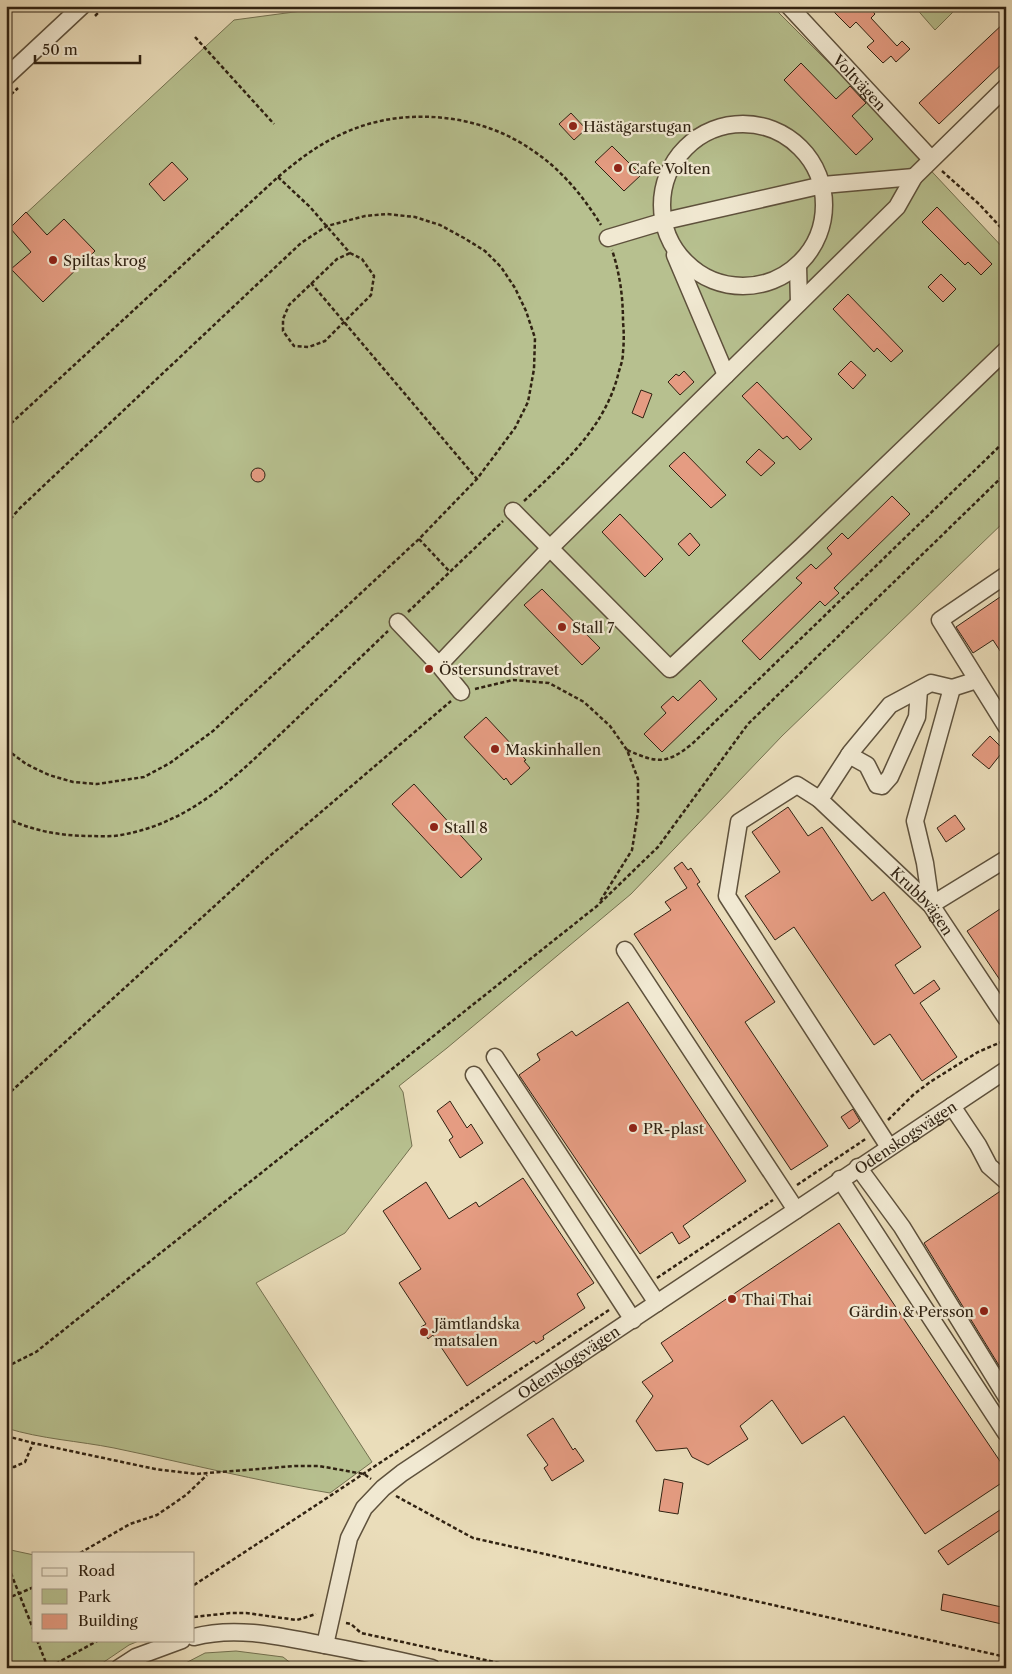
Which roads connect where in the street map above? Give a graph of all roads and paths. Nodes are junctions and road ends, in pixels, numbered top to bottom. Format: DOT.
graph roads {
  1 [pos="82,6"];
  2 [pos="789,6"];
  3 [pos="195,37"];
  4 [pos="6,77"];
  5 [pos="1006,87"];
  6 [pos="274,124"];
  7 [pos="931,159"];
  8 [pos="278,177"];
  9 [pos="914,177"];
  10 [pos="823,185"];
  11 [pos="665,220"];
  12 [pos="327,226"];
  13 [pos="1006,233"];
  14 [pos="608,238"];
  15 [pos="671,247"];
  16 [pos="350,253"];
  17 [pos="798,266"];
  18 [pos="311,283"];
  19 [pos="799,304"];
  20 [pos="344,322"];
  21 [pos="1006,350"];
  22 [pos="726,375"];
  23 [pos="6,428"];
  24 [pos="1006,440"];
  25 [pos="1006,473"];
  26 [pos="477,479"];
  27 [pos="513,511"];
  28 [pos="6,524"];
  29 [pos="419,539"];
  30 [pos="550,548"];
  31 [pos="450,572"];
  32 [pos="1006,575"];
  33 [pos="398,622"];
  34 [pos="439,665"];
  35 [pos="977,680"];
  36 [pos="952,688"];
  37 [pos="919,690"];
  38 [pos="461,692"];
  39 [pos="1006,726"];
  40 [pos="6,749"];
  41 [pos="627,750"];
  42 [pos="849,755"];
  43 [pos="819,799"];
  44 [pos="6,818"];
  45 [pos="1006,859"];
  46 [pos="597,906"];
  47 [pos="931,906"];
  48 [pos="625,950"];
  49 [pos="1005,1015"];
  50 [pos="1006,1040"];
  51 [pos="495,1057"];
  52 [pos="1006,1070"];
  53 [pos="474,1075"];
  54 [pos="6,1096"];
  55 [pos="952,1106"];
  56 [pos="878,1130"];
  57 [pos="889,1147"];
  58 [pos="858,1167"];
  59 [pos="840,1179"];
  60 [pos="1006,1181"];
  61 [pos="785,1193"];
  62 [pos="796,1210"];
  63 [pos="646,1286"];
  64 [pos="622,1302"];
  65 [pos="657,1303"];
  66 [pos="633,1320"];
  67 [pos="6,1366"];
  68 [pos="1006,1396"];
  69 [pos="1006,1433"];
  70 [pos="6,1436"];
  71 [pos="33,1443"];
  72 [pos="6,1466"];
  73 [pos="208,1474"];
  74 [pos="364,1474"];
  75 [pos="383,1488"];
  76 [pos="82,1552"];
  77 [pos="6,1561"];
  78 [pos="195,1584"];
  79 [pos="32,1588"];
  80 [pos="19,1594"];
  81 [pos="6,1599"];
  82 [pos="195,1617"];
  83 [pos="332,1619"];
  84 [pos="32,1626"];
  85 [pos="195,1637"];
  86 [pos="38,1642"];
  87 [pos="95,1642"];
  88 [pos="177,1642"];
  89 [pos="324,1645"];
  90 [pos="1006,1657"];
  91 [pos="119,1668"];
  92 [pos="432,1668"];
  93 [pos="522,1668"];
  1 -- 4 [label="street"];
  2 -- 7 [label="street, Voltvägen"];
  3 -- 6 [label="path"];
  5 -- 7 [label="street"];
  7 -- 9 [label="street"];
  7 -- 13 [label="path"];
  8 -- 12 [label="path"];
  8 -- 14 [label="path"];
  8 -- 23 [label="path"];
  9 -- 10 [label="street"];
  9 -- 19 [label="street"];
  10 -- 11 [label="street"];
  10 -- 11 [label="street"];
  10 -- 17 [label="street"];
  11 -- 14 [label="street"];
  11 -- 15 [label="street"];
  12 -- 16 [label="path"];
  12 -- 26 [label="path"];
  12 -- 28 [label="path"];
  14 -- 27 [label="path"];
  15 -- 17 [label="street"];
  15 -- 22 [label="street"];
  16 -- 18 [label="path"];
  16 -- 20 [label="path"];
  17 -- 19 [label="street"];
  18 -- 20 [label="path"];
  18 -- 20 [label="path"];
  19 -- 22 [label="street"];
  20 -- 26 [label="path"];
  21 -- 30 [label="street"];
  22 -- 30 [label="street"];
  24 -- 41 [label="path"];
  25 -- 46 [label="path"];
  26 -- 29 [label="path"];
  27 -- 30 [label="street"];
  27 -- 31 [label="path"];
  29 -- 31 [label="path"];
  29 -- 40 [label="path"];
  30 -- 34 [label="street"];
  31 -- 33 [label="path"];
  32 -- 35 [label="street"];
  33 -- 34 [label="street"];
  33 -- 44 [label="path"];
  34 -- 38 [label="street"];
  35 -- 36 [label="street"];
  35 -- 39 [label="street"];
  36 -- 37 [label="street"];
  36 -- 47 [label="street"];
  37 -- 42 [label="street"];
  37 -- 42 [label="street"];
  38 -- 41 [label="path"];
  38 -- 54 [label="path"];
  41 -- 46 [label="path"];
  42 -- 43 [label="street"];
  43 -- 47 [label="street, Krubbvägen"];
  43 -- 56 [label="street, Krubbvägen"];
  45 -- 47 [label="street"];
  46 -- 67 [label="path"];
  47 -- 49 [label="street, Krubbvägen"];
  48 -- 61 [label="street"];
  50 -- 56 [label="path"];
  51 -- 63 [label="street"];
  52 -- 55 [label="street, Odenskogsvägen"];
  53 -- 64 [label="street"];
  55 -- 57 [label="street, Odenskogsvägen"];
  55 -- 60 [label="street"];
  56 -- 57 [label="street"];
  56 -- 61 [label="path"];
  57 -- 58 [label="street, Odenskogsvägen"];
  58 -- 59 [label="street, Odenskogsvägen"];
  58 -- 68 [label="street"];
  59 -- 62 [label="street, Odenskogsvägen"];
  59 -- 69 [label="street"];
  61 -- 62 [label="street"];
  61 -- 63 [label="path"];
  62 -- 65 [label="street, Odenskogsvägen"];
  63 -- 65 [label="street"];
  64 -- 66 [label="street"];
  64 -- 74 [label="path"];
  65 -- 66 [label="street, Odenskogsvägen"];
  66 -- 75 [label="street, Odenskogsvägen"];
  70 -- 71 [label="path"];
  71 -- 72 [label="path"];
  71 -- 73 [label="path"];
  73 -- 74 [label="path"];
  73 -- 76 [label="path"];
  74 -- 75 [label="path"];
  74 -- 78 [label="path"];
  75 -- 83 [label="street, Odenskogsvägen"];
  75 -- 90 [label="path"];
  77 -- 80 [label="path"];
  79 -- 80 [label="path"];
  80 -- 81 [label="path"];
  80 -- 84 [label="path"];
  82 -- 83 [label="path"];
  83 -- 89 [label="street, Odenskogsvägen"];
  83 -- 93 [label="path"];
  85 -- 89 [label="street"];
  86 -- 87 [label="path"];
  88 -- 91 [label="street"];
  89 -- 92 [label="street"];
}
